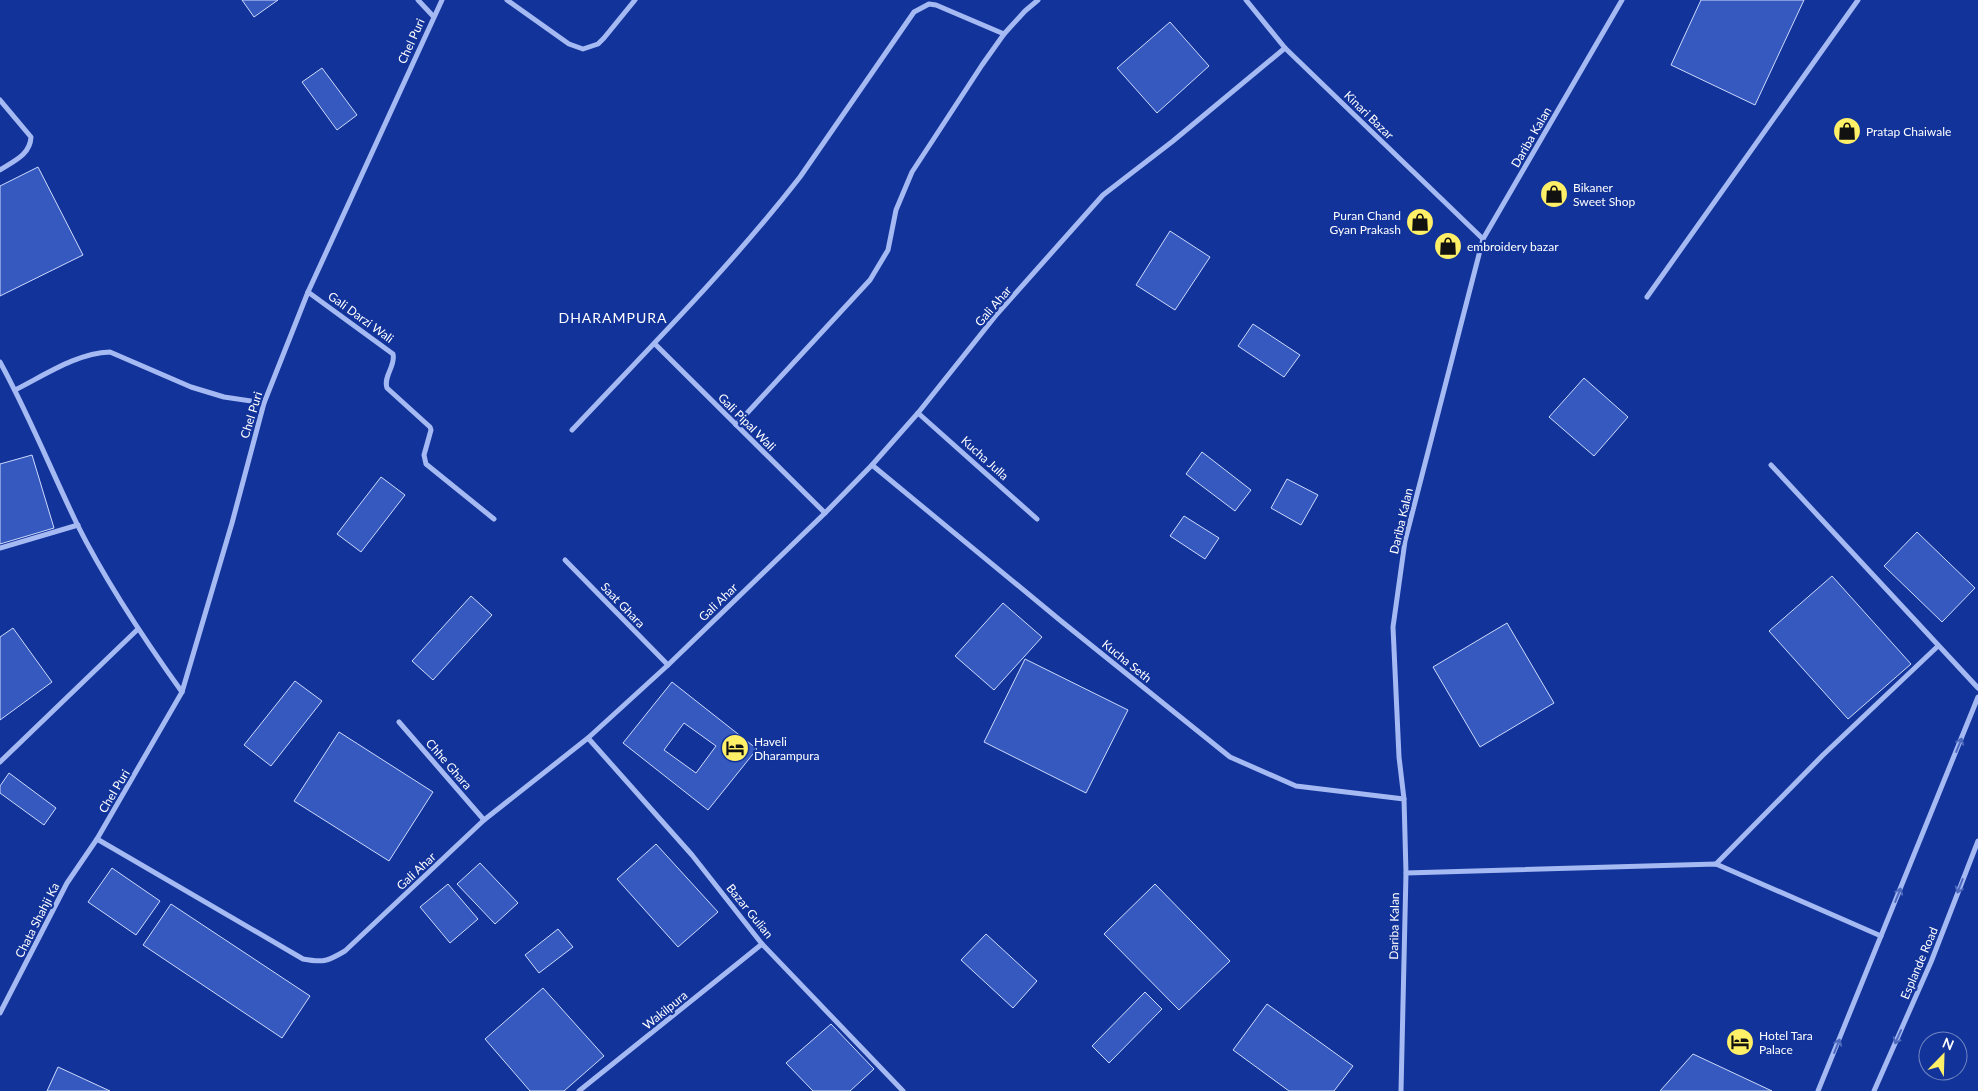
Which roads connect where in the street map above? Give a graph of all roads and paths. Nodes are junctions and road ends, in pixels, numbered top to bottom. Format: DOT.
graph roads {
  1 [pos="418,0"];
  2 [pos="442,0"];
  3 [pos="507,0"];
  4 [pos="635,0"];
  5 [pos="1038,0"];
  6 [pos="1246,0"];
  7 [pos="1622,0"];
  8 [pos="1858,0"];
  9 [pos="433,16"];
  10 [pos="1004,34"];
  11 [pos="1285,48"];
  12 [pos="0,100"];
  13 [pos="0,170"];
  14 [pos="1483,239"];
  15 [pos="308,292"];
  16 [pos="1647,297"];
  17 [pos="654,344"];
  18 [pos="0,362"];
  19 [pos="15,390"];
  20 [pos="264,403"];
  21 [pos="918,413"];
  22 [pos="736,425"];
  23 [pos="572,430"];
  24 [pos="872,465"];
  25 [pos="1771,465"];
  26 [pos="825,513"];
  27 [pos="494,519"];
  28 [pos="1037,519"];
  29 [pos="78,525"];
  30 [pos="0,548"];
  31 [pos="564,560"];
  32 [pos="138,629"];
  33 [pos="1938,646"];
  34 [pos="668,665"];
  35 [pos="1978,688"];
  36 [pos="182,692"];
  37 [pos="1978,697"];
  38 [pos="399,722"];
  39 [pos="588,738"];
  40 [pos="0,762"];
  41 [pos="1404,799"];
  42 [pos="484,820"];
  43 [pos="97,839"];
  44 [pos="1978,841"];
  45 [pos="1716,864"];
  46 [pos="1406,874"];
  47 [pos="1881,936"];
  48 [pos="762,944"];
  49 [pos="0,1013"];
  50 [pos="579,1091"];
  51 [pos="903,1091"];
  52 [pos="1401,1091"];
  53 [pos="1818,1091"];
  54 [pos="1874,1091"];
  1 -- 9 [label="street"];
  2 -- 9 [label="street, Chel Puri"];
  3 -- 4 [label="street"];
  5 -- 10 [label="street"];
  6 -- 11 [label="street, Kinari Bazar"];
  7 -- 14 [label="street, Dariba Kalan"];
  8 -- 16 [label="street"];
  9 -- 15 [label="street, Chel Puri"];
  10 -- 17 [label="street"];
  10 -- 22 [label="street"];
  11 -- 14 [label="street, Kinari Bazar"];
  11 -- 21 [label="street, Gali Ahar"];
  12 -- 13 [label="street"];
  14 -- 41 [label="street, Dariba Kalan"];
  15 -- 20 [label="street, Chel Puri"];
  15 -- 27 [label="street, Gali Darzi Wali"];
  17 -- 22 [label="street, Gali Pipal Wali"];
  17 -- 23 [label="street"];
  18 -- 19 [label="street"];
  19 -- 20 [label="street"];
  19 -- 29 [label="street"];
  20 -- 36 [label="street, Chel Puri"];
  21 -- 24 [label="street, Gali Ahar"];
  21 -- 28 [label="street, Kucha Julla"];
  22 -- 26 [label="street, Gali Pipal Wali"];
  24 -- 26 [label="street, Gali Ahar"];
  24 -- 41 [label="street, Kucha Seth"];
  25 -- 33 [label="street"];
  26 -- 34 [label="street, Gali Ahar"];
  29 -- 30 [label="street"];
  29 -- 32 [label="street"];
  31 -- 34 [label="street, Saat Ghara"];
  32 -- 36 [label="street"];
  32 -- 40 [label="street"];
  33 -- 35 [label="street"];
  33 -- 45 [label="street"];
  34 -- 39 [label="street, Gali Ahar"];
  36 -- 43 [label="street, Chel Puri"];
  47 -- 37 [label="street, one-way"];
  38 -- 42 [label="street, Chhe Ghara"];
  39 -- 42 [label="street, Gali Ahar"];
  39 -- 48 [label="street, Bazar Gulian"];
  41 -- 46 [label="street, Dariba Kalan"];
  42 -- 43 [label="street, Gali Ahar"];
  43 -- 49 [label="street, Chata Shahji Ka"];
  44 -- 54 [label="street, Esplande Road, one-way"];
  45 -- 46 [label="street"];
  45 -- 47 [label="street"];
  46 -- 52 [label="street, Dariba Kalan"];
  53 -- 47 [label="street, one-way"];
  48 -- 50 [label="street, Wakilpura"];
  48 -- 51 [label="street, Bazar Gulian"];
}
